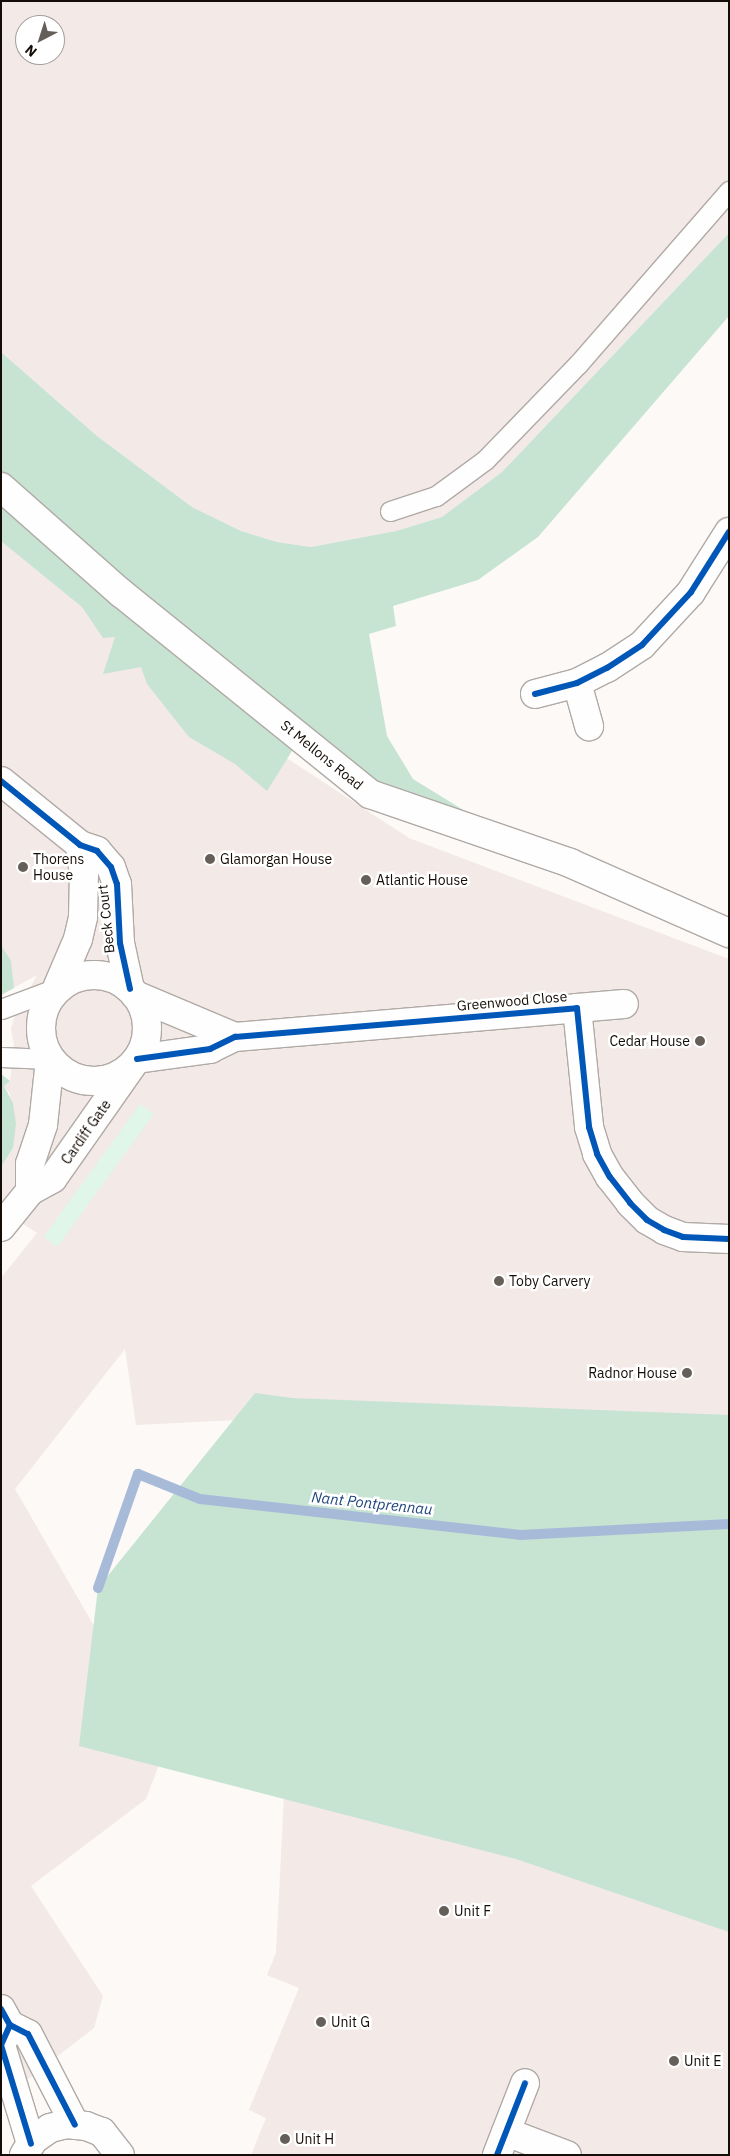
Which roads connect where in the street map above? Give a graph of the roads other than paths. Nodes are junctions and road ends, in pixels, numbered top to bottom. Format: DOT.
graph roads {
  1 [pos="729,191"];
  2 [pos="1,487"];
  3 [pos="390,512"];
  4 [pos="729,532"];
  5 [pos="577,683"];
  6 [pos="534,694"];
  7 [pos="589,726"];
  8 [pos="1,781"];
  9 [pos="80,845"];
  10 [pos="729,933"];
  11 [pos="57,988"];
  12 [pos="133,992"];
  13 [pos="624,1004"];
  14 [pos="578,1008"];
  15 [pos="1,1009"];
  16 [pos="235,1037"];
  17 [pos="1,1057"];
  18 [pos="50,1059"];
  19 [pos="135,1061"];
  20 [pos="30,1191"];
  21 [pos="1,1228"];
  22 [pos="729,1239"];
  23 [pos="5,2017"];
  24 [pos="525,2082"];
  25 [pos="75,2125"];
  26 [pos="502,2143"];
  27 [pos="27,2150"];
  28 [pos="120,2155"];
  29 [pos="567,2155"];
  1 -- 3 [label="lane"];
  2 -- 10 [label="street, St Mellons Road"];
  4 -- 5 [label="street"];
  5 -- 6 [label="street"];
  5 -- 7 [label="street"];
  8 -- 9 [label="street, Beck Court"];
  9 -- 11 [label="street, Beck Court"];
  9 -- 12 [label="street, Beck Court"];
  11 -- 12 [label="street"];
  11 -- 15 [label="lane"];
  11 -- 18 [label="street"];
  12 -- 16 [label="street, Greenwood Close"];
  12 -- 19 [label="street, Cardiff Gate"];
  13 -- 14 [label="street"];
  14 -- 16 [label="street, Greenwood Close"];
  14 -- 22 [label="street, Greenwood Close"];
  16 -- 19 [label="street, Greenwood Close"];
  17 -- 18 [label="lane"];
  18 -- 19 [label="street, Cardiff Gate"];
  18 -- 20 [label="street"];
  19 -- 20 [label="street, Cardiff Gate"];
  20 -- 21 [label="street, Cardiff Gate"];
  23 -- 25 [label="street"];
  23 -- 27 [label="street"];
  24 -- 26 [label="street"];
  25 -- 27 [label="street"];
  25 -- 28 [label="street"];
  26 -- 29 [label="street"];
}
